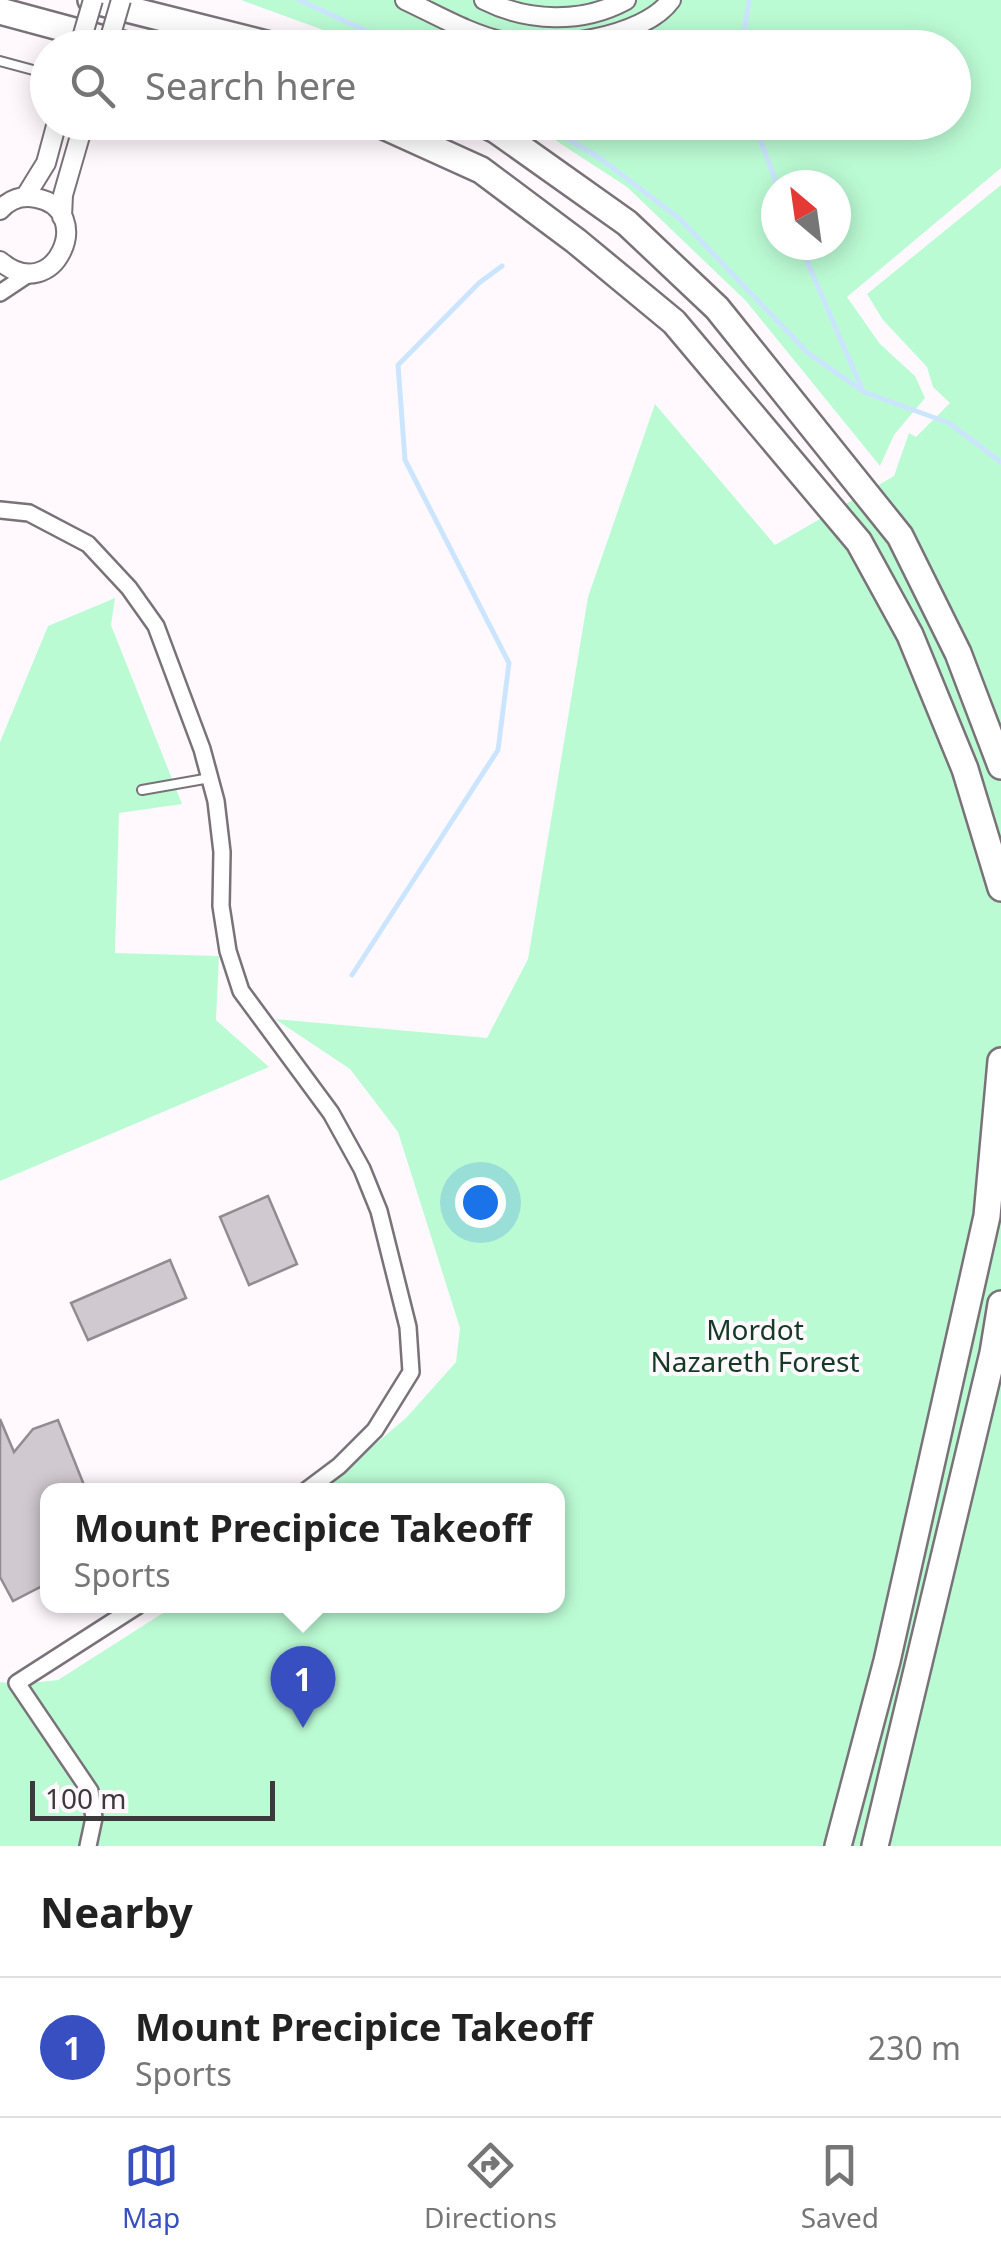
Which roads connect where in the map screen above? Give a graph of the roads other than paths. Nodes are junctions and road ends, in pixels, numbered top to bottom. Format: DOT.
graph roads {
  1 [pos="92,0"];
  2 [pos="121,0"];
  3 [pos="405,0"];
  4 [pos="484,0"];
  5 [pos="626,0"];
  6 [pos="672,0"];
  7 [pos="0,11"];
  8 [pos="70,30"];
  9 [pos="84,30"];
  10 [pos="112,30"];
  11 [pos="211,30"];
  12 [pos="477,30"];
  13 [pos="621,30"];
  14 [pos="0,61"];
  15 [pos="30,69"];
  16 [pos="52,140"];
  17 [pos="79,140"];
  18 [pos="415,140"];
  19 [pos="510,140"];
  20 [pos="14,198"];
  21 [pos="0,210"];
  22 [pos="62,217"];
  23 [pos="0,261"];
  24 [pos="30,274"];
  25 [pos="0,294"];
  26 [pos="0,510"];
  27 [pos="1001,766"];
  28 [pos="210,778"];
  29 [pos="142,790"];
  30 [pos="1001,888"];
  31 [pos="1001,1060"];
  32 [pos="1001,1304"];
  33 [pos="316,1483"];
  34 [pos="126,1613"];
  35 [pos="17,1684"];
  36 [pos="0,1691"];
  37 [pos="88,1846"];
  38 [pos="838,1846"];
  39 [pos="875,1846"];
  1 -- 9 [label="street, bridge"];
  1 -- 11 [label="highway"];
  2 -- 10 [label="street, bridge"];
  3 -- 12 [label="street"];
  4 -- 5 [label="street"];
  6 -- 13 [label="street"];
  7 -- 8 [label="highway"];
  14 -- 15 [label="lane"];
  16 -- 20 [label="street"];
  17 -- 22 [label="street"];
  18 -- 30 [label="highway"];
  19 -- 27 [label="highway"];
  20 -- 21 [label="street"];
  20 -- 22 [label="street"];
  22 -- 24 [label="street"];
  23 -- 24 [label="street"];
  24 -- 25 [label="street"];
  26 -- 28 [label="street"];
  28 -- 29 [label="lane"];
  28 -- 33 [label="street"];
  31 -- 38 [label="highway"];
  32 -- 39 [label="highway"];
  34 -- 35 [label="street"];
  35 -- 36 [label="street"];
  35 -- 37 [label="street"];
}
